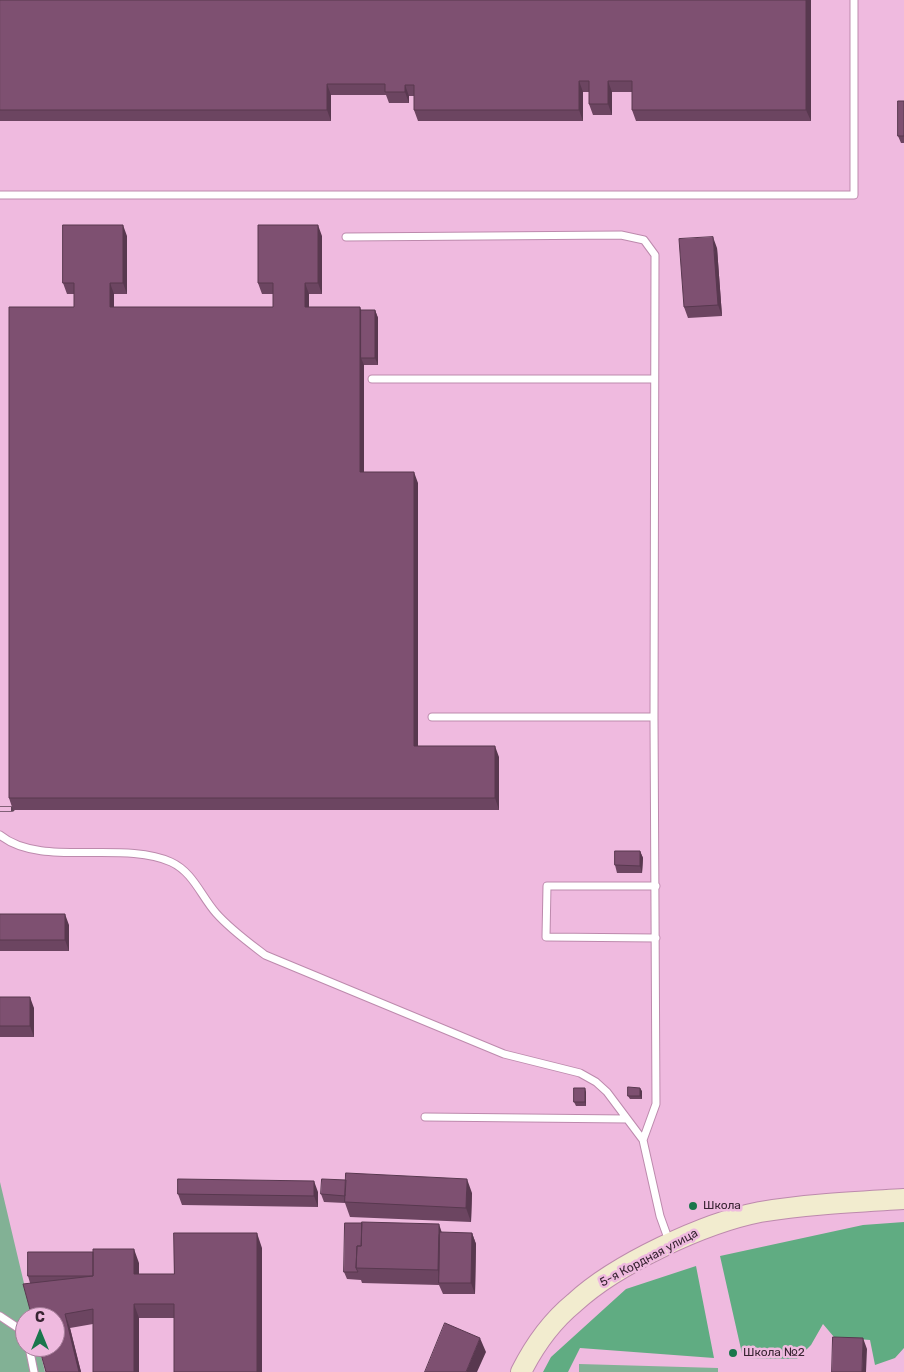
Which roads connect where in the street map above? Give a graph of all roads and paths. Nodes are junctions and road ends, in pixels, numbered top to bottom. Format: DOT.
graph roads {
  1 [pos="854,0"];
  2 [pos="0,195"];
  3 [pos="346,237"];
  4 [pos="372,379"];
  5 [pos="654,379"];
  6 [pos="432,717"];
  7 [pos="654,717"];
  8 [pos="0,835"];
  9 [pos="656,886"];
  10 [pos="656,938"];
  11 [pos="425,1117"];
  12 [pos="627,1119"];
  13 [pos="643,1140"];
  14 [pos="904,1199"];
  15 [pos="670,1243"];
  16 [pos="0,1316"];
  17 [pos="15,1326"];
  18 [pos="31,1357"];
  19 [pos="34,1372"];
  20 [pos="521,1372"];
  1 -- 2 [label="lane"];
  3 -- 5 [label="lane"];
  4 -- 5 [label="lane"];
  5 -- 7 [label="lane"];
  6 -- 7 [label="lane"];
  7 -- 9 [label="lane"];
  8 -- 12 [label="lane"];
  9 -- 10 [label="lane"];
  9 -- 10 [label="lane"];
  10 -- 13 [label="lane"];
  11 -- 12 [label="lane"];
  12 -- 13 [label="lane"];
  13 -- 15 [label="lane"];
  14 -- 15 [label="main road, 5-я Кордная улица"];
  15 -- 20 [label="main road, 5-я Кордная улица"];
  16 -- 17 [label="lane"];
  18 -- 19 [label="lane"];
}
